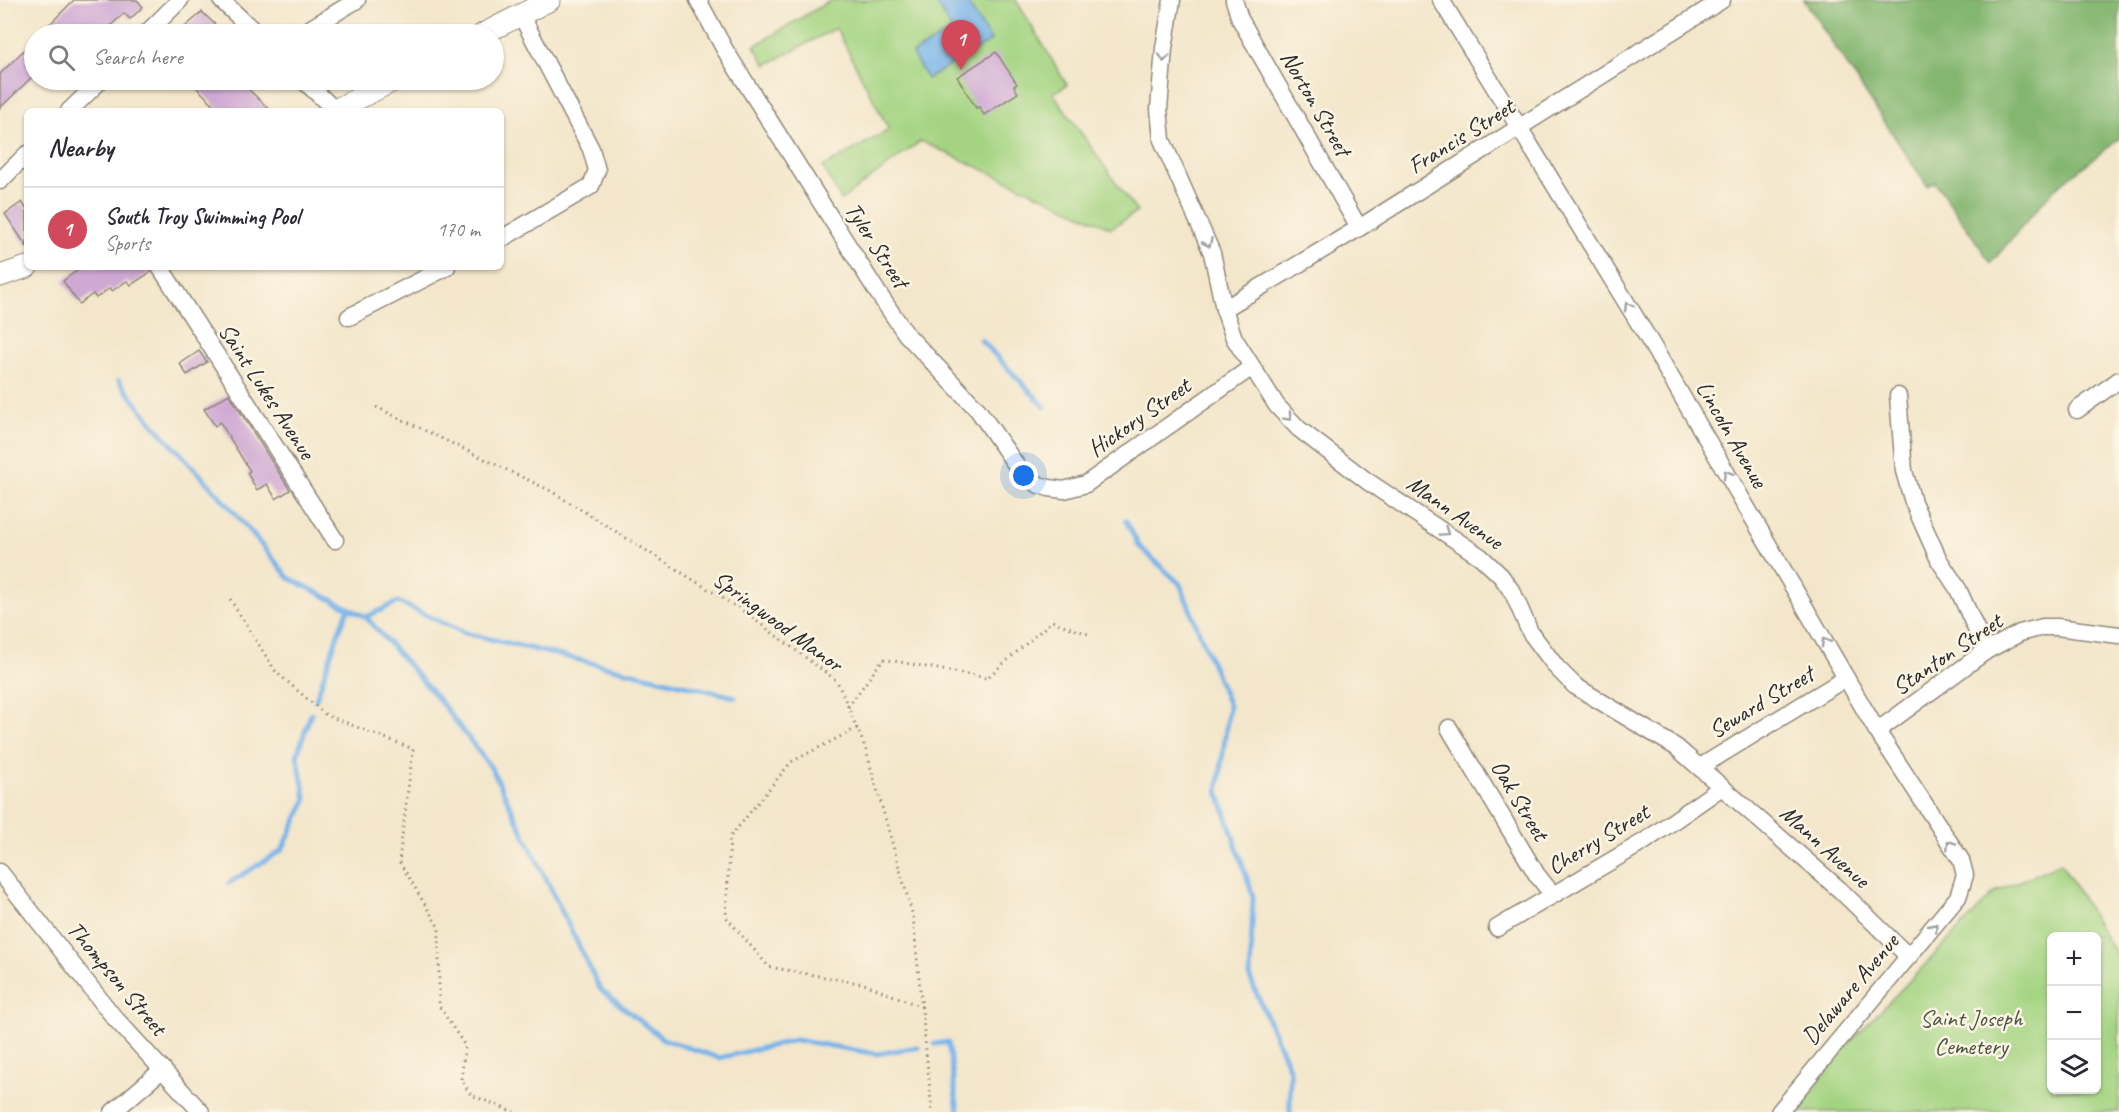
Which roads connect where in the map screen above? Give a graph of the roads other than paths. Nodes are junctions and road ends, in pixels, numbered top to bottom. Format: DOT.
graph roads {
  1 [pos="180,0"];
  2 [pos="221,0"];
  3 [pos="357,0"];
  4 [pos="550,0"];
  5 [pos="698,0"];
  6 [pos="1172,0"];
  7 [pos="1234,0"];
  8 [pos="1441,0"];
  9 [pos="1722,0"];
  10 [pos="521,15"];
  11 [pos="156,24"];
  12 [pos="246,24"];
  13 [pos="317,24"];
  14 [pos="503,24"];
  15 [pos="91,90"];
  16 [pos="313,90"];
  17 [pos="375,90"];
  18 [pos="72,108"];
  19 [pos="331,108"];
  20 [pos="340,108"];
  21 [pos="1520,127"];
  22 [pos="24,157"];
  23 [pos="0,181"];
  24 [pos="1359,228"];
  25 [pos="504,237"];
  26 [pos="24,268"];
  27 [pos="162,270"];
  28 [pos="441,270"];
  29 [pos="0,276"];
  30 [pos="1224,309"];
  31 [pos="350,317"];
  32 [pos="1252,367"];
  33 [pos="2119,380"];
  34 [pos="1898,396"];
  35 [pos="2077,410"];
  36 [pos="1049,488"];
  37 [pos="334,540"];
  38 [pos="2119,635"];
  39 [pos="1986,651"];
  40 [pos="1846,678"];
  41 [pos="1449,728"];
  42 [pos="1877,731"];
  43 [pos="1700,766"];
  44 [pos="1722,787"];
  45 [pos="0,872"];
  46 [pos="1553,895"];
  47 [pos="1958,897"];
  48 [pos="1497,928"];
  49 [pos="1909,957"];
  50 [pos="163,1069"];
  51 [pos="113,1112"];
  52 [pos="201,1112"];
  53 [pos="1779,1112"];
  1 -- 11 [label="street"];
  2 -- 12 [label="street"];
  3 -- 13 [label="street"];
  4 -- 10 [label="main road"];
  5 -- 36 [label="street, Tyler Street"];
  6 -- 30 [label="street, Mann Avenue, one-way"];
  7 -- 24 [label="street, Norton Street"];
  8 -- 21 [label="street, Lincoln Avenue"];
  9 -- 21 [label="street, Francis Street"];
  10 -- 14 [label="main road"];
  10 -- 25 [label="street"];
  15 -- 18 [label="street"];
  16 -- 19 [label="street"];
  17 -- 20 [label="main road"];
  21 -- 24 [label="street, Francis Street"];
  40 -- 21 [label="street, Lincoln Avenue, one-way"];
  22 -- 23 [label="street"];
  24 -- 30 [label="street, Francis Street"];
  26 -- 29 [label="main road"];
  27 -- 37 [label="street, Saint Lukes Avenue"];
  28 -- 31 [label="street"];
  30 -- 32 [label="street, Mann Avenue"];
  32 -- 36 [label="street, Hickory Street"];
  32 -- 43 [label="street, Mann Avenue, one-way"];
  33 -- 35 [label="street"];
  34 -- 39 [label="street"];
  38 -- 39 [label="street, Stanton Street"];
  39 -- 42 [label="street, Stanton Street"];
  40 -- 42 [label="street, Lincoln Avenue"];
  40 -- 43 [label="street, Seward Street"];
  41 -- 46 [label="street, Oak Street"];
  47 -- 42 [label="street, Lincoln Avenue, one-way"];
  43 -- 44 [label="street, Mann Avenue"];
  44 -- 46 [label="street, Cherry Street"];
  44 -- 49 [label="street, Mann Avenue"];
  45 -- 50 [label="street, Thompson Street"];
  46 -- 48 [label="street, Cherry Street"];
  49 -- 47 [label="street, Delaware Avenue, one-way"];
  49 -- 53 [label="street, Delaware Avenue"];
  50 -- 51 [label="street"];
  50 -- 52 [label="street, Thompson Street"];
}
